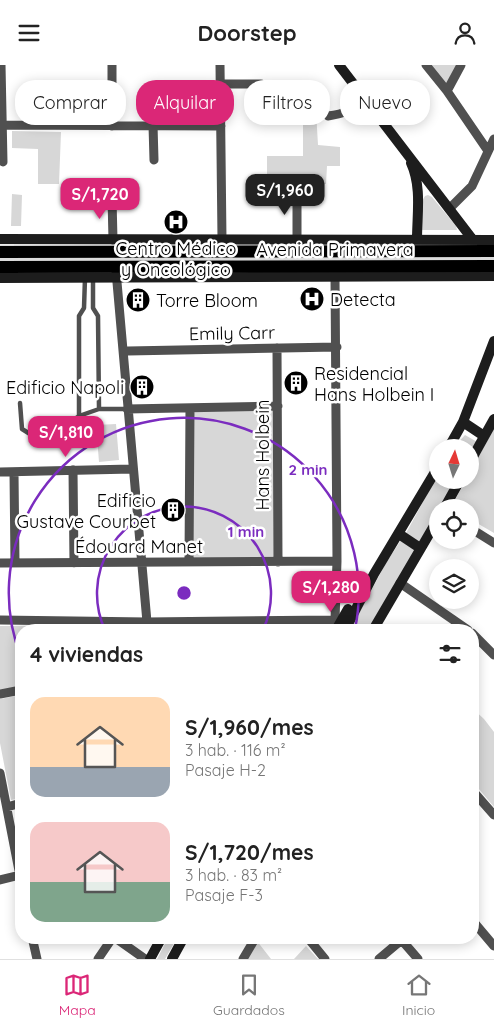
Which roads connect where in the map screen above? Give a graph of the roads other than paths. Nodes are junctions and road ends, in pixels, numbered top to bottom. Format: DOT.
graph roads {
  1 [pos="1,65"];
  2 [pos="112,65"];
  3 [pos="220,65"];
  4 [pos="426,65"];
  5 [pos="461,65"];
  6 [pos="341,66"];
  7 [pos="221,80"];
  8 [pos="351,80"];
  9 [pos="447,91"];
  10 [pos="1,125"];
  11 [pos="153,125"];
  12 [pos="385,125"];
  13 [pos="112,126"];
  14 [pos="221,126"];
  15 [pos="494,139"];
  16 [pos="488,151"];
  17 [pos="407,153"];
  18 [pos="154,160"];
  19 [pos="3,162"];
  20 [pos="297,193"];
  21 [pos="112,198"];
  22 [pos="441,199"];
  23 [pos="418,204"];
  24 [pos="449,209"];
  25 [pos="0,239"];
  26 [pos="222,239"];
  27 [pos="297,239"];
  28 [pos="417,240"];
  29 [pos="473,240"];
  30 [pos="494,240"];
  31 [pos="114,246"];
  32 [pos="494,251"];
  33 [pos="0,252"];
  34 [pos="494,266"];
  35 [pos="0,267"];
  36 [pos="116,273"];
  37 [pos="494,276"];
  38 [pos="335,277"];
  39 [pos="0,278"];
  40 [pos="89,278"];
  41 [pos="84,308"];
  42 [pos="93,308"];
  43 [pos="494,341"];
  44 [pos="337,347"];
  45 [pos="278,348"];
  46 [pos="128,351"];
  47 [pos="20,403"];
  48 [pos="278,406"];
  49 [pos="190,408"];
  50 [pos="99,409"];
  51 [pos="127,409"];
  52 [pos="79,416"];
  53 [pos="494,419"];
  54 [pos="463,423"];
  55 [pos="484,436"];
  56 [pos="454,439"];
  57 [pos="479,445"];
  58 [pos="132,469"];
  59 [pos="73,470"];
  60 [pos="14,471"];
  61 [pos="0,472"];
  62 [pos="429,482"];
  63 [pos="399,534"];
  64 [pos="429,534"];
  65 [pos="479,534"];
  66 [pos="494,543"];
  67 [pos="420,548"];
  68 [pos="337,561"];
  69 [pos="189,562"];
  70 [pos="278,562"];
  71 [pos="0,563"];
  72 [pos="15,563"];
  73 [pos="74,563"];
  74 [pos="140,563"];
  75 [pos="374,574"];
  76 [pos="400,583"];
  77 [pos="336,601"];
  78 [pos="348,609"];
  79 [pos="0,620"];
  80 [pos="318,620"];
  81 [pos="147,622"];
  82 [pos="73,624"];
  83 [pos="128,624"];
  84 [pos="323,624"];
  85 [pos="332,624"];
  86 [pos="336,624"];
  87 [pos="337,624"];
  88 [pos="348,624"];
  89 [pos="376,624"];
  90 [pos="458,624"];
  91 [pos="479,641"];
  92 [pos="494,655"];
  93 [pos="15,691"];
  94 [pos="0,694"];
  95 [pos="0,773"];
  96 [pos="479,798"];
  97 [pos="15,805"];
  98 [pos="6,807"];
  99 [pos="494,815"];
  100 [pos="15,850"];
  101 [pos="15,879"];
  102 [pos="0,880"];
  103 [pos="479,928"];
  104 [pos="34,944"];
  105 [pos="108,944"];
  106 [pos="123,944"];
  107 [pos="158,944"];
  108 [pos="180,944"];
  109 [pos="252,944"];
  110 [pos="313,944"];
  111 [pos="396,944"];
  112 [pos="406,944"];
  113 [pos="494,946"];
  114 [pos="37,959"];
  115 [pos="98,959"];
  116 [pos="144,959"];
  117 [pos="150,959"];
  118 [pos="172,959"];
  119 [pos="243,959"];
  120 [pos="325,959"];
  121 [pos="379,959"];
  122 [pos="418,959"];
  1 -- 10 [label="street"];
  2 -- 13 [label="street"];
  3 -- 7 [label="street"];
  4 -- 9 [label="street"];
  5 -- 9 [label="street"];
  6 -- 8 [label="main road"];
  9 -- 16 [label="street"];
  10 -- 13 [label="street"];
  10 -- 19 [label="street"];
  11 -- 13 [label="street"];
  11 -- 14 [label="street"];
  11 -- 18 [label="street"];
  12 -- 17 [label="main road"];
  14 -- 26 [label="street"];
  15 -- 16 [label="street"];
  16 -- 24 [label="street"];
  17 -- 22 [label="main road"];
  17 -- 23 [label="main road"];
  20 -- 27 [label="street"];
  21 -- 31 [label="street"];
  22 -- 23 [label="main road"];
  22 -- 24 [label="main road"];
  23 -- 28 [label="main road"];
  24 -- 29 [label="main road"];
  25 -- 31 [label="main road"];
  26 -- 27 [label="main road, Avenida Primavera"];
  26 -- 31 [label="main road, Avenida Primavera"];
  27 -- 28 [label="main road, Avenida Primavera"];
  28 -- 29 [label="main road, Avenida Primavera"];
  29 -- 30 [label="main road, Avenida Primavera"];
  31 -- 32 [label="main road, Avenida Primavera"];
  31 -- 33 [label="main road"];
  34 -- 36 [label="main road, Avenida Primavera"];
  35 -- 36 [label="main road"];
  36 -- 38 [label="main road, Avenida Primavera"];
  36 -- 40 [label="main road"];
  36 -- 51 [label="street"];
  37 -- 38 [label="main road, Avenida Primavera"];
  38 -- 44 [label="street"];
  39 -- 40 [label="main road"];
  40 -- 41 [label="lane"];
  40 -- 42 [label="lane"];
  41 -- 42 [label="lane"];
  41 -- 52 [label="lane"];
  42 -- 50 [label="lane"];
  43 -- 54 [label="main road"];
  44 -- 45 [label="street, Emily Carr"];
  44 -- 68 [label="street"];
  45 -- 46 [label="street, Emily Carr"];
  45 -- 48 [label="street, Hans Holbein"];
  47 -- 52 [label="lane"];
  48 -- 49 [label="street"];
  48 -- 70 [label="street, Hans Holbein"];
  49 -- 51 [label="street"];
  49 -- 69 [label="street"];
  50 -- 51 [label="lane"];
  50 -- 52 [label="lane"];
  51 -- 58 [label="street"];
  53 -- 55 [label="main road"];
  54 -- 55 [label="main road"];
  54 -- 56 [label="main road"];
  55 -- 57 [label="main road"];
  58 -- 59 [label="street"];
  58 -- 74 [label="street"];
  59 -- 60 [label="street"];
  59 -- 73 [label="street"];
  60 -- 61 [label="street"];
  60 -- 72 [label="street"];
  62 -- 63 [label="main road"];
  63 -- 67 [label="main road"];
  63 -- 75 [label="main road"];
  64 -- 67 [label="main road"];
  65 -- 66 [label="street"];
  67 -- 76 [label="main road"];
  68 -- 70 [label="street, Édouard Manet"];
  68 -- 77 [label="street"];
  69 -- 70 [label="street, Édouard Manet"];
  69 -- 74 [label="street, Édouard Manet"];
  71 -- 72 [label="street, Édouard Manet"];
  72 -- 73 [label="street, Édouard Manet"];
  73 -- 74 [label="street, Édouard Manet"];
  74 -- 81 [label="street"];
  75 -- 78 [label="main road"];
  75 -- 88 [label="main road"];
  76 -- 89 [label="main road"];
  76 -- 90 [label="street"];
  77 -- 78 [label="street"];
  77 -- 86 [label="street"];
  78 -- 87 [label="main road"];
  79 -- 82 [label="street"];
  80 -- 81 [label="street"];
  80 -- 84 [label="street"];
  80 -- 85 [label="street"];
  81 -- 83 [label="street"];
  91 -- 92 [label="street"];
  93 -- 94 [label="street"];
  95 -- 98 [label="street"];
  96 -- 99 [label="street"];
  97 -- 98 [label="street"];
  98 -- 100 [label="street"];
  101 -- 102 [label="street"];
  103 -- 113 [label="street"];
  104 -- 114 [label="street"];
  105 -- 115 [label="street"];
  106 -- 116 [label="street"];
  107 -- 117 [label="main road"];
  108 -- 118 [label="main road"];
  109 -- 119 [label="street"];
  110 -- 120 [label="street"];
  111 -- 121 [label="street"];
  112 -- 122 [label="street"];
}
